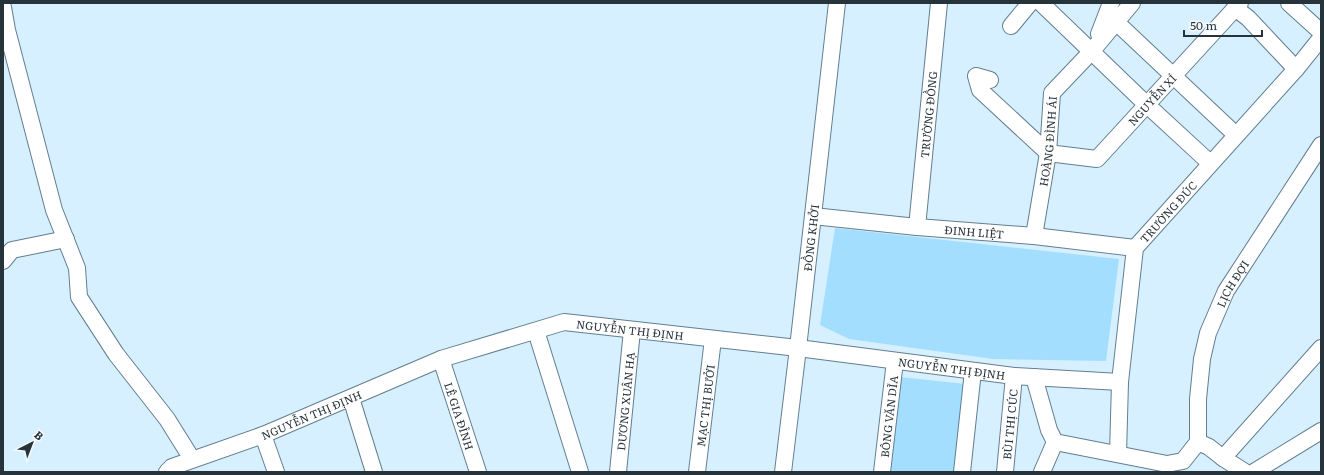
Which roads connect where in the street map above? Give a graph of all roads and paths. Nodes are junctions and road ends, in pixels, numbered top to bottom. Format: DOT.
graph roads {
  1 [pos="837,3"];
  2 [pos="939,3"];
  3 [pos="1030,3"];
  4 [pos="1040,3"];
  5 [pos="1111,3"];
  6 [pos="1132,3"];
  7 [pos="1289,3"];
  8 [pos="1238,6"];
  9 [pos="3,7"];
  10 [pos="1115,21"];
  11 [pos="1011,26"];
  12 [pos="1321,32"];
  13 [pos="1321,38"];
  14 [pos="1091,52"];
  15 [pos="1296,69"];
  16 [pos="1173,76"];
  17 [pos="990,80"];
  18 [pos="1146,104"];
  19 [pos="1236,135"];
  20 [pos="1321,145"];
  21 [pos="1048,154"];
  22 [pos="1210,163"];
  23 [pos="813,216"];
  24 [pos="917,227"];
  25 [pos="1034,236"];
  26 [pos="66,239"];
  27 [pos="1135,248"];
  28 [pos="3,261"];
  29 [pos="632,330"];
  30 [pos="536,331"];
  31 [pos="713,339"];
  32 [pos="798,348"];
  33 [pos="1321,348"];
  34 [pos="441,359"];
  35 [pos="895,361"];
  36 [pos="973,371"];
  37 [pos="1014,376"];
  38 [pos="1034,377"];
  39 [pos="1120,382"];
  40 [pos="351,398"];
  41 [pos="1321,431"];
  42 [pos="263,435"];
  43 [pos="1055,442"];
  44 [pos="1198,442"];
  45 [pos="1118,454"];
  46 [pos="1223,458"];
  47 [pos="192,459"];
  48 [pos="167,472"];
  49 [pos="276,472"];
  50 [pos="374,472"];
  51 [pos="478,472"];
  52 [pos="580,472"];
  53 [pos="618,472"];
  54 [pos="697,472"];
  55 [pos="783,472"];
  56 [pos="882,472"];
  57 [pos="962,472"];
  58 [pos="1005,472"];
  59 [pos="1042,472"];
  60 [pos="1245,472"];
  61 [pos="1254,472"];
  1 -- 23 [label="street, ĐỒNG KHỞI"];
  2 -- 24 [label="street, TRƯỜNG ĐỒNG"];
  3 -- 11 [label="street"];
  4 -- 14 [label="street"];
  5 -- 14 [label="street"];
  6 -- 10 [label="street, HOÀNG ĐÌNH ÁI"];
  7 -- 12 [label="street"];
  8 -- 15 [label="street"];
  8 -- 16 [label="street, NGUYỄN XÍ"];
  9 -- 26 [label="street"];
  10 -- 14 [label="street, HOÀNG ĐÌNH ÁI"];
  10 -- 16 [label="street"];
  13 -- 15 [label="street, TRƯỜNG ĐÚC"];
  14 -- 18 [label="street"];
  14 -- 21 [label="street, HOÀNG ĐÌNH ÁI"];
  15 -- 19 [label="street, TRƯỜNG ĐÚC"];
  16 -- 18 [label="street, NGUYỄN XÍ"];
  16 -- 19 [label="street"];
  17 -- 21 [label="street"];
  18 -- 21 [label="street, NGUYỄN XÍ"];
  18 -- 22 [label="street"];
  19 -- 22 [label="street, TRƯỜNG ĐÚC"];
  20 -- 44 [label="street, LỊCH ĐỢI"];
  21 -- 25 [label="street, HOÀNG ĐÌNH ÁI"];
  22 -- 27 [label="street, TRƯỜNG ĐÚC"];
  23 -- 24 [label="street, ĐINH LIỆT"];
  23 -- 32 [label="street, ĐỒNG KHỞI"];
  24 -- 25 [label="street, ĐINH LIỆT"];
  25 -- 27 [label="street, ĐINH LIỆT"];
  26 -- 28 [label="street"];
  26 -- 47 [label="street"];
  27 -- 39 [label="street, TRƯỜNG ĐÚC"];
  29 -- 30 [label="street, NGUYỄN THỊ ĐỊNH"];
  29 -- 31 [label="street, NGUYỄN THỊ ĐỊNH"];
  29 -- 53 [label="street, DƯƠNG XUÂN HẠ"];
  30 -- 34 [label="street, NGUYỄN THỊ ĐỊNH"];
  30 -- 52 [label="street"];
  31 -- 32 [label="street, NGUYỄN THỊ ĐỊNH"];
  31 -- 54 [label="street, MẠC THỊ BƯỞI"];
  32 -- 35 [label="street, NGUYỄN THỊ ĐỊNH"];
  32 -- 55 [label="street, ĐỒNG KHỞI"];
  33 -- 46 [label="street"];
  34 -- 40 [label="street, NGUYỄN THỊ ĐỊNH"];
  34 -- 51 [label="street, LÊ GIA ĐỈNH"];
  35 -- 36 [label="street, NGUYỄN THỊ ĐỊNH"];
  35 -- 56 [label="street, BÔNG VĂN DĨA"];
  36 -- 37 [label="street, NGUYỄN THỊ ĐỊNH"];
  36 -- 57 [label="street"];
  37 -- 38 [label="street, NGUYỄN THỊ ĐỊNH"];
  37 -- 58 [label="street, BÙI THỊ CÚC"];
  38 -- 39 [label="street, NGUYỄN THỊ ĐỊNH"];
  38 -- 43 [label="street"];
  39 -- 45 [label="street, TRƯỜNG ĐÚC"];
  40 -- 42 [label="street, NGUYỄN THỊ ĐỊNH"];
  40 -- 50 [label="street"];
  41 -- 61 [label="street"];
  42 -- 47 [label="street, NGUYỄN THỊ ĐỊNH"];
  42 -- 49 [label="street"];
  43 -- 45 [label="street"];
  43 -- 59 [label="street"];
  44 -- 45 [label="street"];
  44 -- 46 [label="street"];
  46 -- 60 [label="street"];
  47 -- 48 [label="street, NGUYỄN THỊ ĐỊNH"];
}
